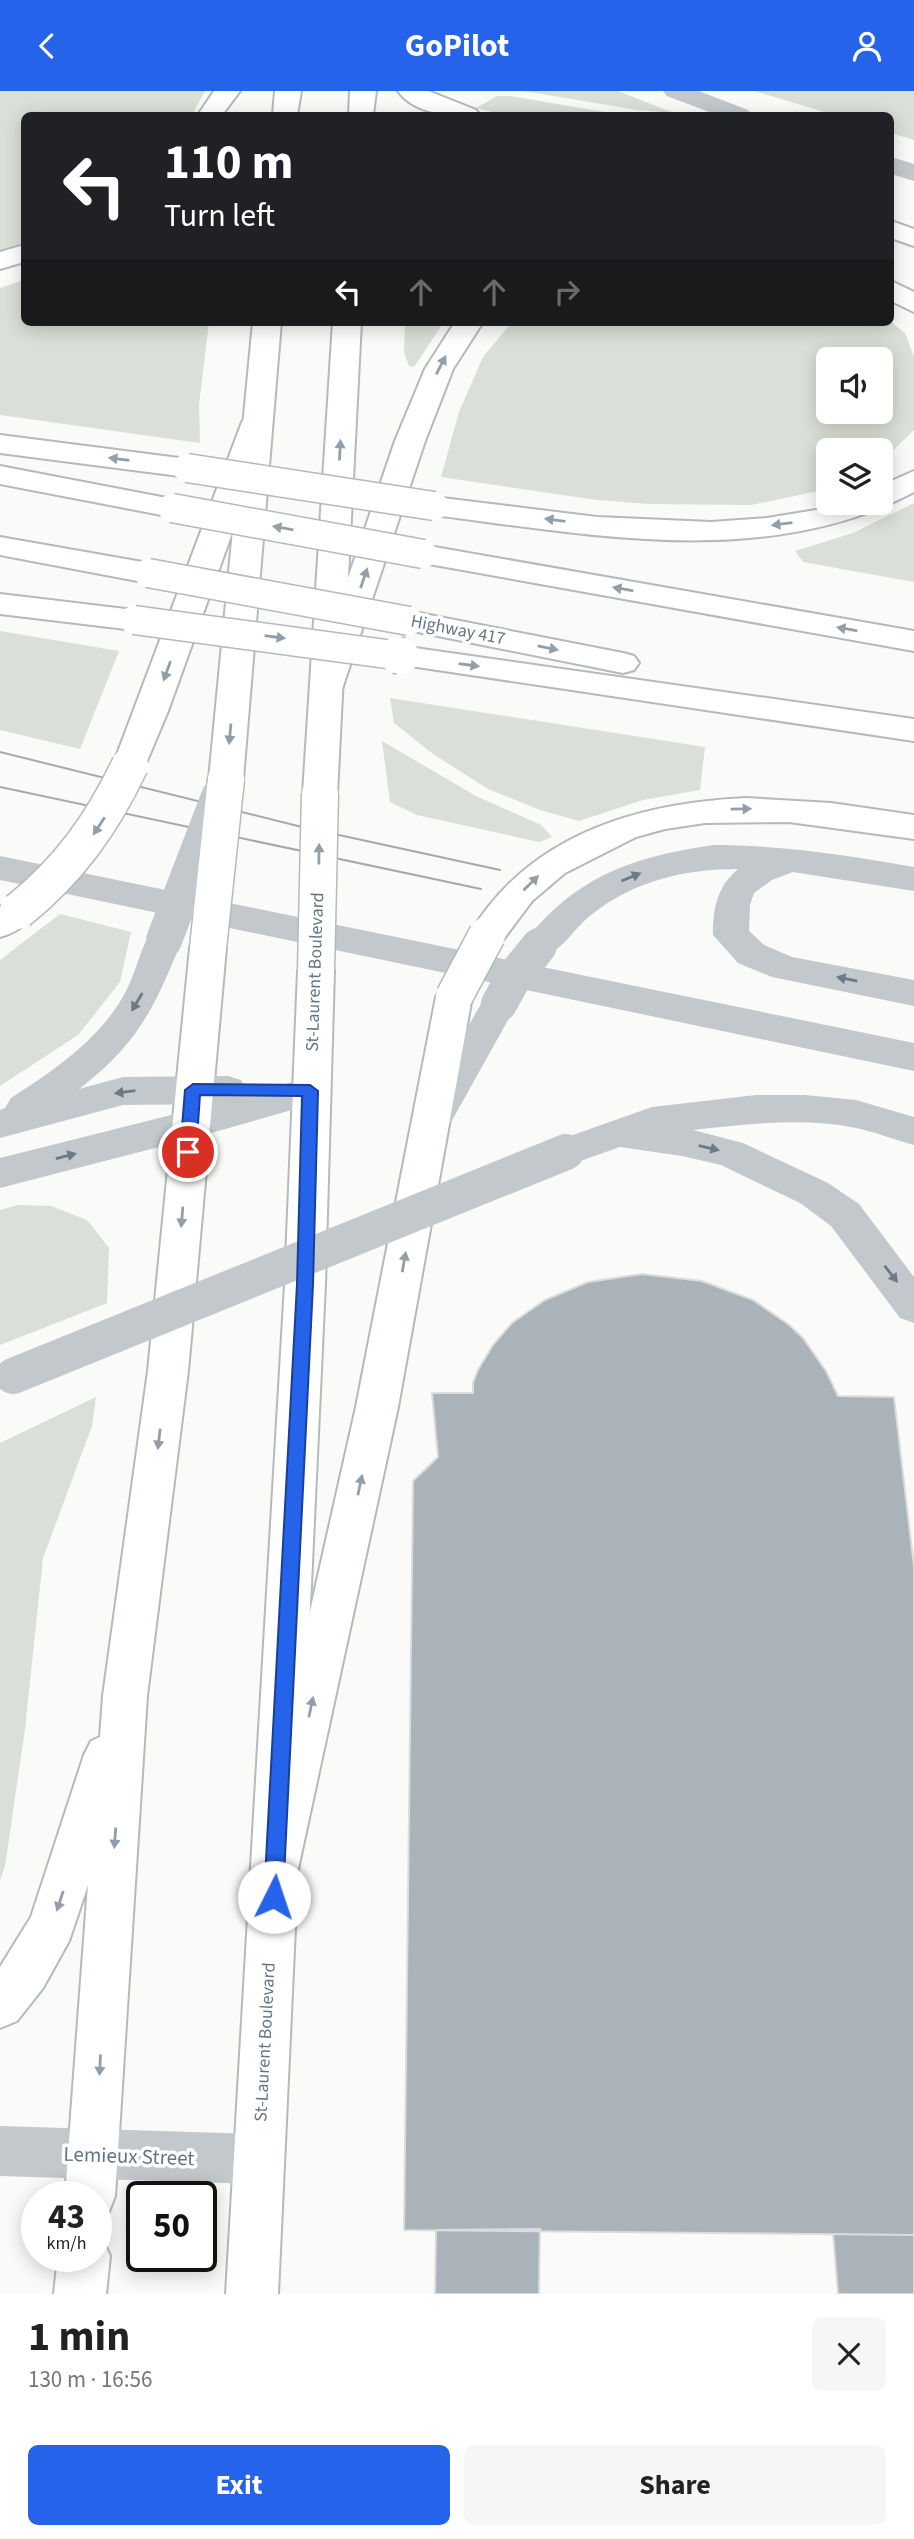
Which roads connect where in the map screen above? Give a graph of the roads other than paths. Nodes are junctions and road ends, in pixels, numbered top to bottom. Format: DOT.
graph roads {
  1 [pos="227,91"];
  2 [pos="288,91"];
  3 [pos="363,91"];
  4 [pos="411,91"];
  5 [pos="676,91"];
  6 [pos="212,112"];
  7 [pos="285,112"];
  8 [pos="361,112"];
  9 [pos="459,112"];
  10 [pos="731,112"];
  11 [pos="894,166"];
  12 [pos="914,173"];
  13 [pos="894,230"];
  14 [pos="914,238"];
  15 [pos="21,254"];
  16 [pos="0,261"];
  17 [pos="894,291"];
  18 [pos="914,304"];
  19 [pos="267,326"];
  20 [pos="347,326"];
  21 [pos="466,326"];
  22 [pos="257,422"];
  23 [pos="0,444"];
  24 [pos="0,475"];
  25 [pos="914,480"];
  26 [pos="893,491"];
  27 [pos="825,515"];
  28 [pos="0,546"];
  29 [pos="0,604"];
  30 [pos="914,641"];
  31 [pos="326,689"];
  32 [pos="914,721"];
  33 [pos="914,730"];
  34 [pos="226,779"];
  35 [pos="914,827"];
  36 [pos="797,859"];
  37 [pos="0,868"];
  38 [pos="914,879"];
  39 [pos="9,918"];
  40 [pos="914,993"];
  41 [pos="914,1057"];
  42 [pos="310,1091"];
  43 [pos="192,1107"];
  44 [pos="0,1123"];
  45 [pos="428,1131"];
  46 [pos="914,1131"];
  47 [pos="618,1133"];
  48 [pos="0,1173"];
  49 [pos="914,1307"];
  50 [pos="7,1379"];
  51 [pos="125,1696"];
  52 [pos="275,1869"];
  53 [pos="0,2005"];
  54 [pos="0,2151"];
  55 [pos="259,2159"];
  56 [pos="93,2176"];
  57 [pos="82,2272"];
  58 [pos="80,2294"];
  59 [pos="252,2294"];
  1 -- 6 [label="main road"];
  2 -- 7 [label="main road"];
  3 -- 8 [label="main road"];
  4 -- 9 [label="main road"];
  5 -- 10 [label="street"];
  11 -- 12 [label="street"];
  13 -- 14 [label="main road"];
  15 -- 16 [label="main road"];
  17 -- 18 [label="main road"];
  19 -- 22 [label="main road"];
  31 -- 20 [label="main road, St-Laurent Boulevard, one-way"];
  31 -- 21 [label="main road, one-way"];
  22 -- 34 [label="main road, one-way"];
  22 -- 39 [label="main road, one-way, bridge"];
  27 -- 23 [label="main road, one-way, bridge"];
  30 -- 24 [label="main road, one-way, bridge"];
  25 -- 26 [label="main road"];
  28 -- 32 [label="main road, Highway 417, one-way, bridge"];
  29 -- 33 [label="main road, one-way, bridge"];
  42 -- 31 [label="main road, St-Laurent Boulevard, one-way, bridge"];
  34 -- 43 [label="main road, bridge"];
  34 -- 44 [label="street, one-way, bridge"];
  45 -- 35 [label="main road, one-way, bridge"];
  36 -- 38 [label="street"];
  40 -- 36 [label="street, one-way"];
  45 -- 36 [label="street, one-way, bridge"];
  37 -- 41 [label="street"];
  42 -- 43 [label="street"];
  42 -- 52 [label="main road, St-Laurent Boulevard"];
  43 -- 44 [label="street, one-way"];
  48 -- 43 [label="street, one-way"];
  43 -- 51 [label="main road, one-way"];
  52 -- 45 [label="main road, one-way"];
  46 -- 47 [label="street"];
  47 -- 49 [label="street, one-way"];
  47 -- 50 [label="street, bridge"];
  51 -- 53 [label="main road, one-way"];
  51 -- 56 [label="main road, one-way"];
  52 -- 55 [label="main road, St-Laurent Boulevard"];
  54 -- 56 [label="street, Lemieux Street"];
  55 -- 56 [label="street, Lemieux Street"];
  55 -- 59 [label="main road, St-Laurent Boulevard"];
  57 -- 58 [label="main road"];
}
